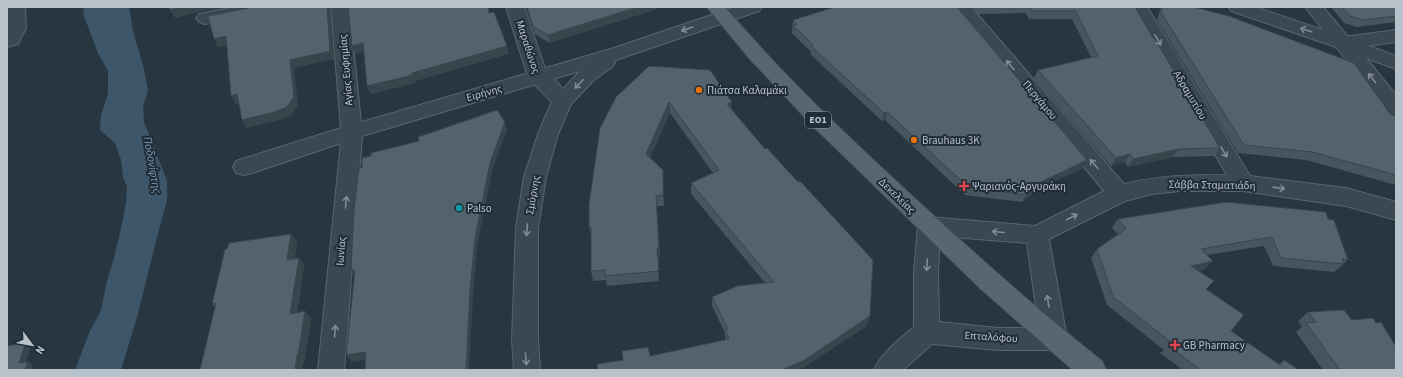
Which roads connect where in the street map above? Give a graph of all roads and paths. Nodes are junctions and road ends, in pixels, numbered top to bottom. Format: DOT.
graph roads {
  1 [pos="16,7"];
  2 [pos="266,7"];
  3 [pos="340,7"];
  4 [pos="515,7"];
  5 [pos="753,7"];
  6 [pos="961,7"];
  7 [pos="1138,7"];
  8 [pos="1237,7"];
  9 [pos="1314,7"];
  10 [pos="720,12"];
  11 [pos="205,18"];
  12 [pos="1396,36"];
  13 [pos="9,40"];
  14 [pos="1343,42"];
  15 [pos="621,52"];
  16 [pos="1396,63"];
  17 [pos="538,77"];
  18 [pos="562,101"];
  19 [pos="1396,109"];
  20 [pos="352,132"];
  21 [pos="244,167"];
  22 [pos="1243,183"];
  23 [pos="1119,194"];
  24 [pos="1396,211"];
  25 [pos="929,226"];
  26 [pos="1037,235"];
  27 [pos="927,332"];
  28 [pos="1054,339"];
  29 [pos="331,370"];
  30 [pos="527,370"];
  31 [pos="887,370"];
  32 [pos="1093,370"];
  1 -- 13 [label="street"];
  2 -- 11 [label="street"];
  3 -- 20 [label="street, Αγίας Ευφημίας"];
  4 -- 17 [label="street, Μαραθώνος"];
  5 -- 10 [label="street, Ειρήνης"];
  23 -- 6 [label="street, Περγάμου, one-way"];
  7 -- 22 [label="street, Αδραμυτίου, one-way"];
  14 -- 8 [label="street, one-way"];
  9 -- 14 [label="street"];
  10 -- 15 [label="street, Ειρήνης, one-way"];
  10 -- 25 [label="main road, Δεκελείας / ΕΟ1"];
  12 -- 14 [label="street"];
  14 -- 16 [label="street"];
  19 -- 14 [label="street, one-way"];
  15 -- 17 [label="street, Ειρήνης"];
  15 -- 18 [label="street, Σμύρνης, one-way"];
  17 -- 18 [label="street, Μαραθώνος"];
  17 -- 20 [label="street, Ειρήνης"];
  18 -- 30 [label="street, Σμύρνης, one-way"];
  20 -- 21 [label="street, Ειρήνης"];
  29 -- 20 [label="street, Ιωνίας, one-way"];
  22 -- 23 [label="street, Σάββα Σταματιάδη"];
  22 -- 24 [label="street, Σάββα Σταματιάδη, one-way"];
  26 -- 23 [label="street, Σάββα Σταματιάδη, one-way"];
  26 -- 25 [label="street, one-way"];
  25 -- 27 [label="street, one-way"];
  25 -- 28 [label="main road, Δεκελείας / ΕΟ1"];
  28 -- 26 [label="street, one-way"];
  27 -- 28 [label="street, Επταλόφου"];
  27 -- 31 [label="street"];
  28 -- 32 [label="main road, Δεκελείας / ΕΟ1"];
}
